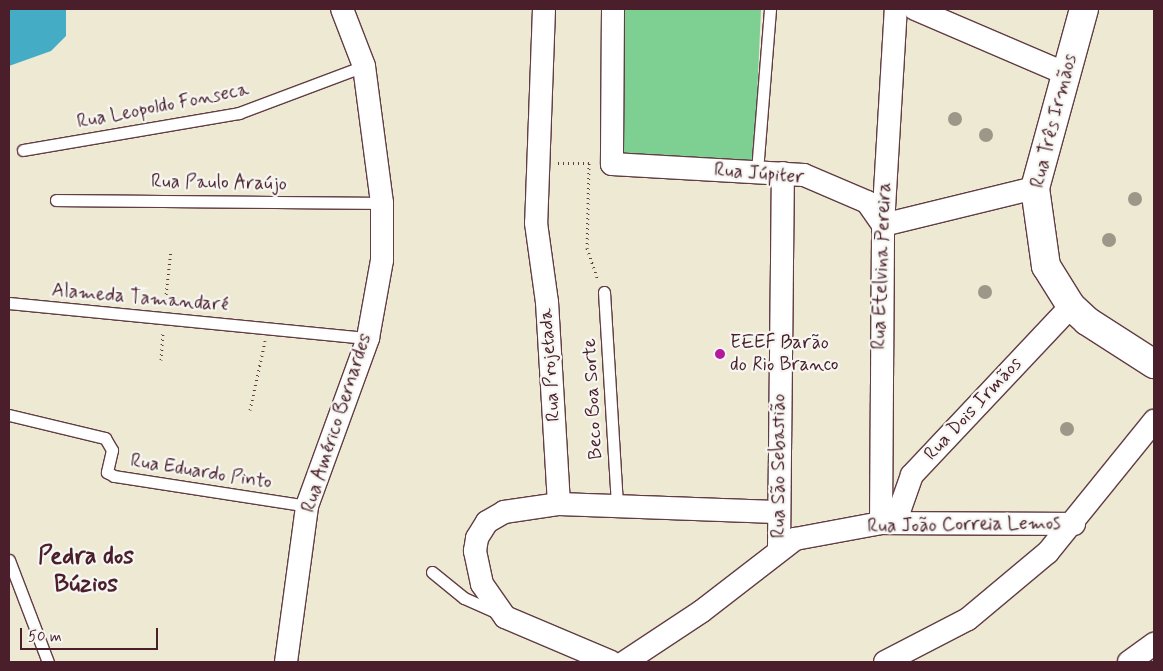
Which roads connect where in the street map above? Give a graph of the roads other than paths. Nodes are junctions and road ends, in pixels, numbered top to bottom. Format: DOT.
graph roads {
  1 [pos="342,9"];
  2 [pos="544,9"];
  3 [pos="613,9"];
  4 [pos="770,9"];
  5 [pos="896,9"];
  6 [pos="915,9"];
  7 [pos="1084,9"];
  8 [pos="364,66"];
  9 [pos="1064,73"];
  10 [pos="23,150"];
  11 [pos="758,172"];
  12 [pos="783,173"];
  13 [pos="1035,188"];
  14 [pos="56,200"];
  15 [pos="382,203"];
  16 [pos="883,225"];
  17 [pos="604,292"];
  18 [pos="9,303"];
  19 [pos="1071,306"];
  20 [pos="368,338"];
  21 [pos="1154,364"];
  22 [pos="9,415"];
  23 [pos="1154,421"];
  24 [pos="559,504"];
  25 [pos="617,505"];
  26 [pos="307,506"];
  27 [pos="776,512"];
  28 [pos="888,523"];
  29 [pos="1074,524"];
  30 [pos="779,548"];
  31 [pos="9,560"];
  32 [pos="432,572"];
  33 [pos="505,617"];
  34 [pos="1154,644"];
  35 [pos="48,662"];
  36 [pos="286,662"];
  37 [pos="611,662"];
  38 [pos="625,662"];
  39 [pos="885,662"];
  40 [pos="1129,662"];
  1 -- 8 [label="street, Rua Américo Bernardes"];
  2 -- 24 [label="street, Rua Projetada"];
  3 -- 11 [label="street, Rua Júpiter"];
  4 -- 11 [label="lane"];
  5 -- 16 [label="street, Rua Etelvina Pereira"];
  6 -- 9 [label="street"];
  7 -- 9 [label="street, Rua Três Irmãos"];
  8 -- 10 [label="lane, Rua Leopoldo Fonseca"];
  8 -- 15 [label="street, Rua Américo Bernardes"];
  9 -- 13 [label="street, Rua Três Irmãos"];
  11 -- 12 [label="street, Rua Júpiter"];
  12 -- 16 [label="street, Rua Júpiter"];
  12 -- 27 [label="street, Rua São Sebastião"];
  13 -- 16 [label="street"];
  13 -- 19 [label="street, Rua Três Irmãos"];
  14 -- 15 [label="lane, Rua Paulo Araújo"];
  15 -- 20 [label="street, Rua Américo Bernardes"];
  16 -- 28 [label="street, Rua Etelvina Pereira"];
  17 -- 25 [label="lane, Beco Boa Sorte"];
  18 -- 20 [label="lane, Alameda Tamandaré"];
  19 -- 21 [label="street, Rua Três Irmãos"];
  19 -- 28 [label="street, Rua Dois Irmãos"];
  20 -- 26 [label="street, Rua Américo Bernardes"];
  22 -- 26 [label="lane, Rua Eduardo Pinto"];
  23 -- 29 [label="street"];
  24 -- 25 [label="street"];
  24 -- 33 [label="street"];
  25 -- 27 [label="street"];
  26 -- 36 [label="street, Rua Américo Bernardes"];
  27 -- 30 [label="street, Rua São Sebastião"];
  28 -- 29 [label="street, Rua João Correia Lemos"];
  28 -- 30 [label="street, Rua João Correia Lemos"];
  29 -- 39 [label="street"];
  30 -- 38 [label="street, Rua João Correia Lemos"];
  31 -- 35 [label="lane"];
  32 -- 33 [label="lane"];
  33 -- 37 [label="street"];
  34 -- 40 [label="street"];
}
